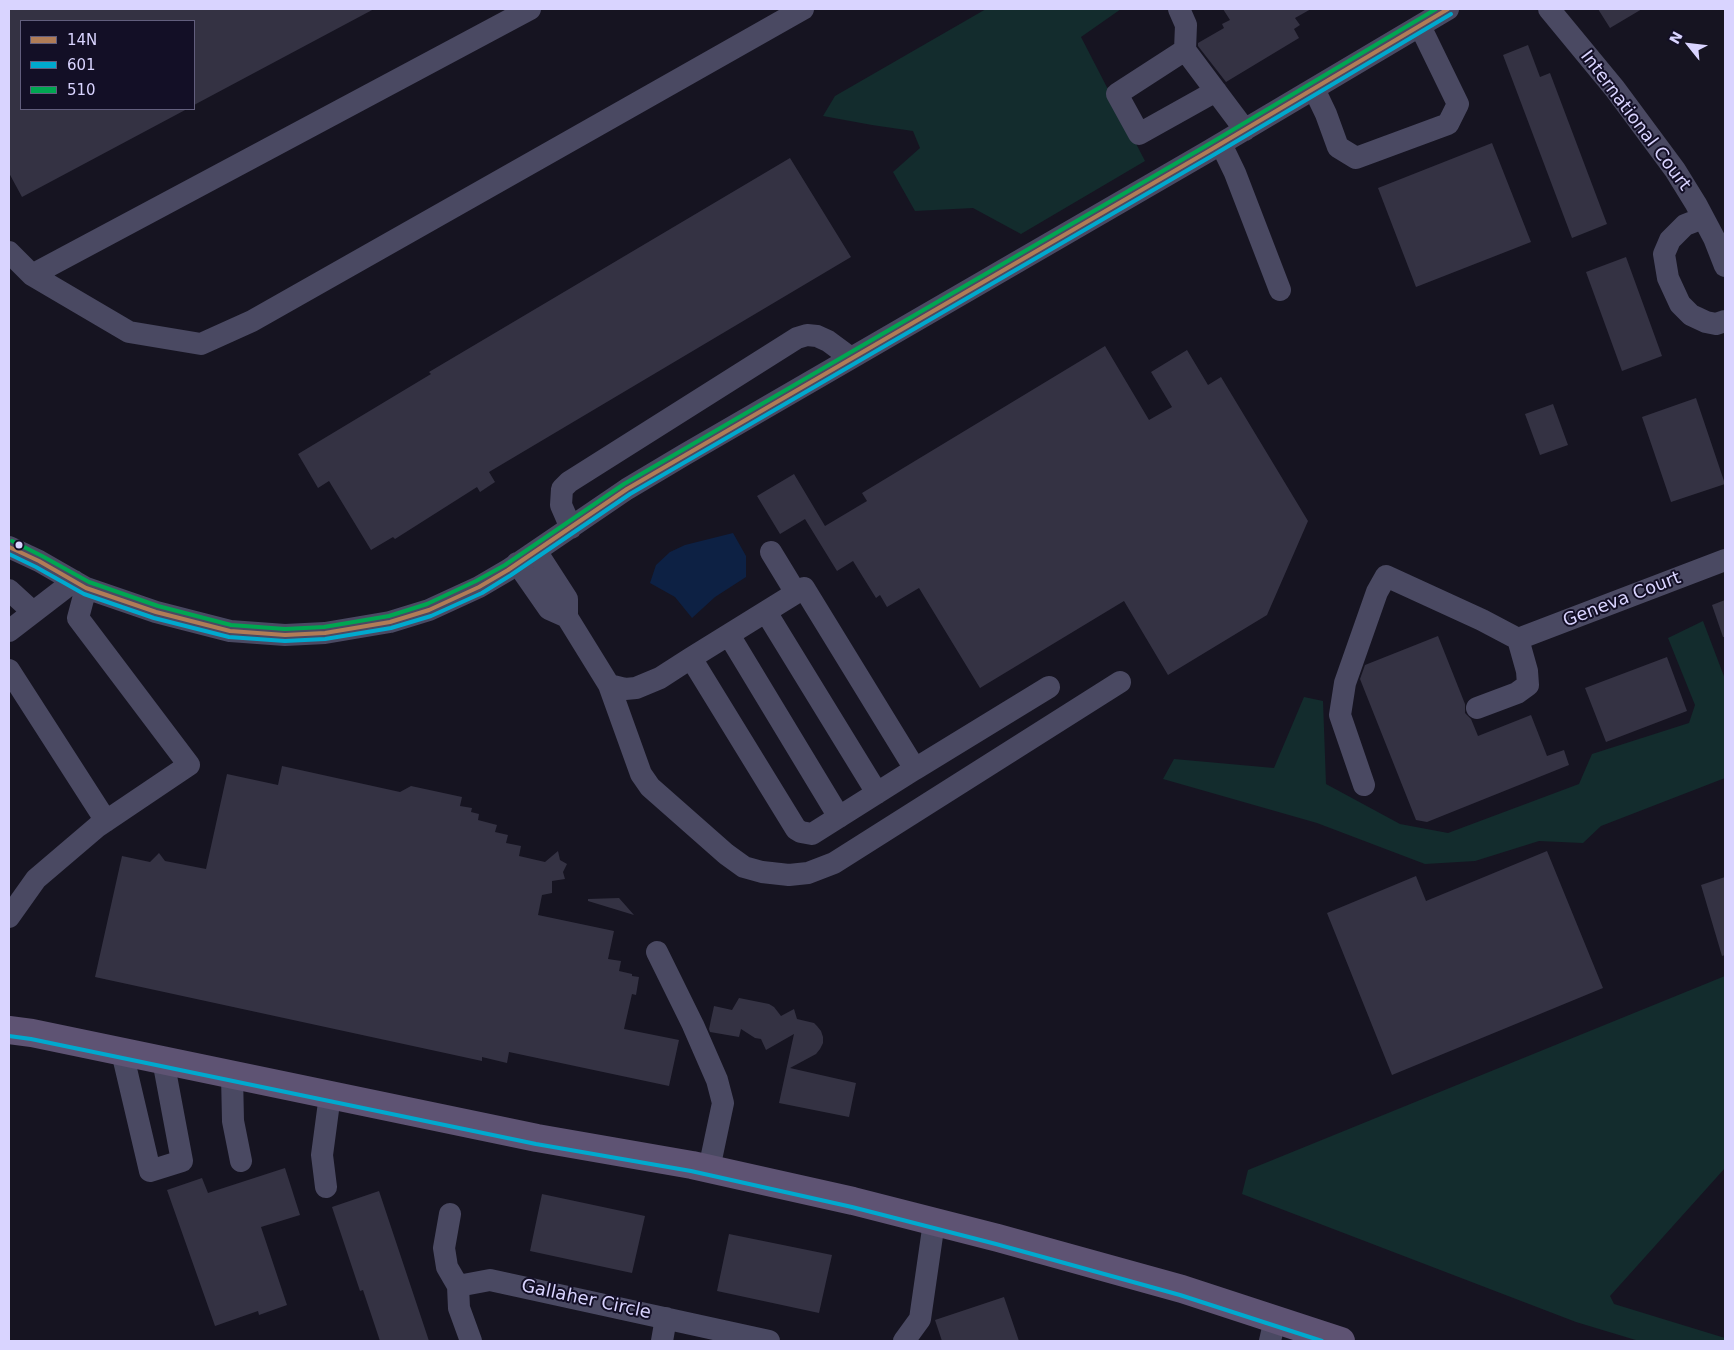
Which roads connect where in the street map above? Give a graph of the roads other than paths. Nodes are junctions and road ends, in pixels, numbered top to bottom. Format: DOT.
graph roads {
  1 [pos="530,9"];
  2 [pos="803,9"];
  3 [pos="1179,9"];
  4 [pos="1448,9"];
  5 [pos="1549,9"];
  6 [pos="1420,26"];
  7 [pos="1185,50"];
  8 [pos="1314,89"];
  9 [pos="1216,91"];
  10 [pos="1246,130"];
  11 [pos="1220,144"];
  12 [pos="1712,222"];
  13 [pos="9,252"];
  14 [pos="1725,266"];
  15 [pos="32,275"];
  16 [pos="1280,290"];
  17 [pos="1725,321"];
  18 [pos="851,358"];
  19 [pos="571,528"];
  20 [pos="9,547"];
  21 [pos="536,551"];
  22 [pos="771,552"];
  23 [pos="1725,560"];
  24 [pos="517,564"];
  25 [pos="80,584"];
  26 [pos="9,590"];
  27 [pos="796,593"];
  28 [pos="33,612"];
  29 [pos="766,612"];
  30 [pos="567,617"];
  31 [pos="9,631"];
  32 [pos="728,635"];
  33 [pos="1518,638"];
  34 [pos="691,658"];
  35 [pos="9,670"];
  36 [pos="1120,682"];
  37 [pos="609,685"];
  38 [pos="1049,687"];
  39 [pos="1477,708"];
  40 [pos="915,769"];
  41 [pos="1364,785"];
  42 [pos="877,793"];
  43 [pos="839,817"];
  44 [pos="106,821"];
  45 [pos="9,917"];
  46 [pos="657,952"];
  47 [pos="9,1030"];
  48 [pos="122,1052"];
  49 [pos="162,1060"];
  50 [pos="232,1075"];
  51 [pos="330,1095"];
  52 [pos="241,1161"];
  53 [pos="709,1169"];
  54 [pos="326,1187"];
  55 [pos="450,1214"];
  56 [pos="934,1222"];
  57 [pos="458,1286"];
  58 [pos="666,1318"];
  59 [pos="1273,1330"];
  60 [pos="1335,1340"];
  61 [pos="471,1341"];
  62 [pos="662,1341"];
  63 [pos="769,1341"];
  64 [pos="904,1341"];
  1 -- 15 [label="street"];
  2 -- 15 [label="street"];
  3 -- 7 [label="street"];
  4 -- 6 [label="street"];
  5 -- 12 [label="street, International Court"];
  6 -- 8 [label="street"];
  6 -- 8 [label="street"];
  7 -- 9 [label="street"];
  7 -- 9 [label="street"];
  8 -- 10 [label="street"];
  9 -- 10 [label="street"];
  10 -- 11 [label="street"];
  11 -- 16 [label="street"];
  11 -- 18 [label="street"];
  12 -- 14 [label="street, International Court"];
  12 -- 17 [label="street"];
  13 -- 15 [label="street"];
  18 -- 19 [label="street"];
  18 -- 19 [label="street"];
  19 -- 21 [label="street"];
  20 -- 25 [label="street"];
  21 -- 24 [label="street"];
  21 -- 30 [label="street"];
  22 -- 27 [label="street"];
  23 -- 33 [label="street, Geneva Court"];
  24 -- 25 [label="street"];
  24 -- 30 [label="street"];
  25 -- 28 [label="street"];
  25 -- 44 [label="street"];
  26 -- 28 [label="street"];
  27 -- 29 [label="street"];
  27 -- 40 [label="street"];
  28 -- 31 [label="street"];
  29 -- 32 [label="street"];
  29 -- 42 [label="street"];
  30 -- 37 [label="street"];
  32 -- 34 [label="street"];
  32 -- 43 [label="street"];
  33 -- 39 [label="street"];
  33 -- 41 [label="street"];
  34 -- 37 [label="street"];
  34 -- 43 [label="street"];
  35 -- 44 [label="street"];
  36 -- 37 [label="street"];
  38 -- 40 [label="street"];
  40 -- 42 [label="street"];
  42 -- 43 [label="street"];
  44 -- 45 [label="street"];
  46 -- 53 [label="street"];
  47 -- 48 [label="main road"];
  48 -- 49 [label="main road"];
  48 -- 49 [label="street"];
  49 -- 50 [label="main road"];
  50 -- 51 [label="main road"];
  50 -- 52 [label="street"];
  51 -- 53 [label="main road"];
  51 -- 54 [label="street"];
  53 -- 56 [label="main road"];
  55 -- 57 [label="street"];
  56 -- 59 [label="main road"];
  56 -- 64 [label="street"];
  57 -- 58 [label="street, Gallaher Circle"];
  57 -- 61 [label="street"];
  58 -- 62 [label="street"];
  58 -- 63 [label="street, Gallaher Circle"];
  59 -- 60 [label="main road"];
}
